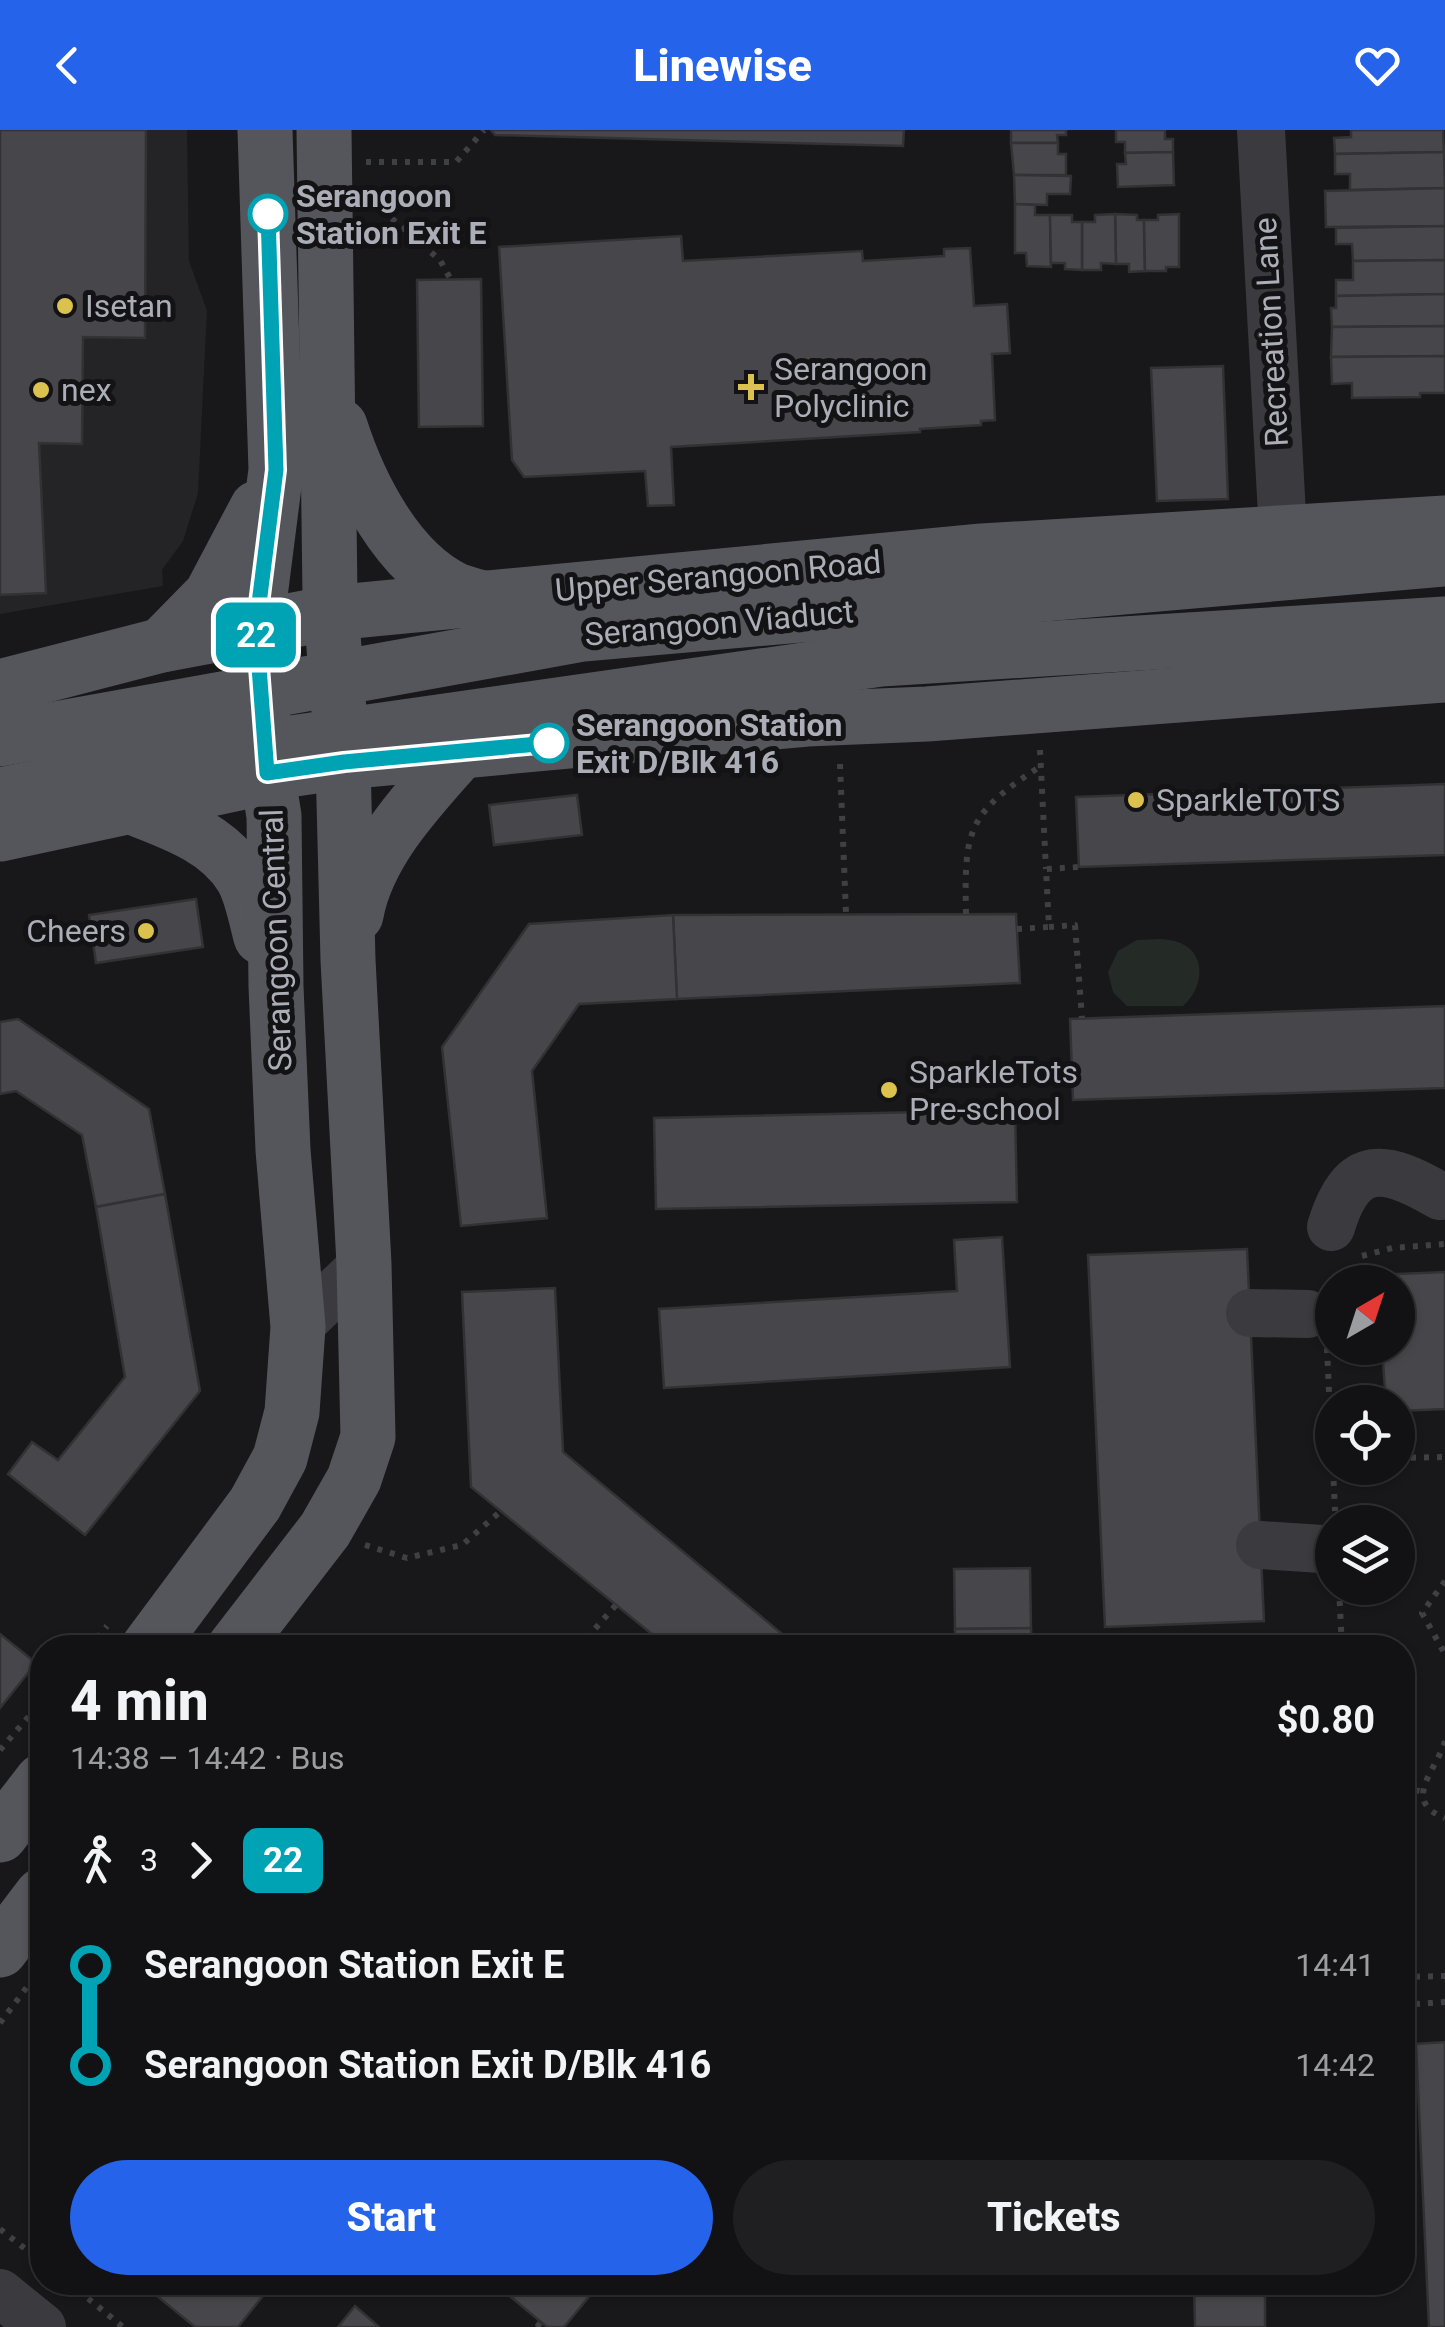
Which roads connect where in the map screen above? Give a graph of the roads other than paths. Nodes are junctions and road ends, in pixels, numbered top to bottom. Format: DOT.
graph roads {
  1 [pos="265,130"];
  2 [pos="1261,130"];
  3 [pos="344,146"];
  4 [pos="329,395"];
  5 [pos="276,470"];
  6 [pos="1445,523"];
  7 [pos="1283,534"];
  8 [pos="1445,560"];
  9 [pos="486,598"];
  10 [pos="331,613"];
  11 [pos="1445,624"];
  12 [pos="256,627"];
  13 [pos="162,645"];
  14 [pos="1445,675"];
  15 [pos="0,687"];
  16 [pos="0,738"];
  17 [pos="461,751"];
  18 [pos="344,762"];
  19 [pos="267,773"];
  20 [pos="0,795"];
  21 [pos="132,807"];
  22 [pos="0,834"];
  23 [pos="348,960"];
  24 [pos="276,986"];
  25 [pos="1440,1196"];
  26 [pos="1331,1227"];
  27 [pos="364,1264"];
  28 [pos="1250,1313"];
  29 [pos="1308,1314"];
  30 [pos="298,1327"];
  31 [pos="1260,1544"];
  32 [pos="1315,1551"];
  33 [pos="158,1635"];
  34 [pos="244,1635"];
  35 [pos="30,1796"];
  36 [pos="0,1835"];
  37 [pos="30,1927"];
  38 [pos="16,1965"];
  39 [pos="0,2293"];
  40 [pos="42,2327"];
  1 -- 5 [label="main road, Serangoon Central"];
  2 -- 7 [label="street, Recreation Lane"];
  3 -- 4 [label="main road"];
  4 -- 9 [label="main road"];
  4 -- 10 [label="main road"];
  5 -- 12 [label="main road, Serangoon Central"];
  5 -- 13 [label="main road"];
  6 -- 7 [label="main road, Upper Serangoon Road"];
  7 -- 9 [label="main road, Upper Serangoon Road"];
  8 -- 16 [label="main road, Serangoon Viaduct, bridge"];
  9 -- 10 [label="main road, Upper Serangoon Road"];
  10 -- 12 [label="main road, Upper Serangoon Road"];
  10 -- 18 [label="main road"];
  11 -- 20 [label="main road, Serangoon Viaduct, bridge"];
  12 -- 13 [label="main road, Upper Serangoon Road"];
  12 -- 19 [label="main road, Serangoon Central"];
  13 -- 15 [label="main road, Upper Serangoon Road"];
  14 -- 17 [label="main road"];
  17 -- 18 [label="main road"];
  17 -- 23 [label="main road"];
  18 -- 19 [label="main road"];
  18 -- 23 [label="main road"];
  19 -- 21 [label="main road"];
  19 -- 24 [label="main road, Serangoon Central"];
  21 -- 22 [label="main road"];
  21 -- 24 [label="main road"];
  23 -- 27 [label="main road"];
  24 -- 30 [label="main road, Serangoon Central"];
  25 -- 26 [label="street"];
  27 -- 30 [label="street"];
  27 -- 34 [label="main road"];
  28 -- 29 [label="street"];
  30 -- 33 [label="main road, Serangoon Central"];
  31 -- 32 [label="street"];
  35 -- 36 [label="main road"];
  37 -- 38 [label="main road"];
  39 -- 40 [label="street"];
}
